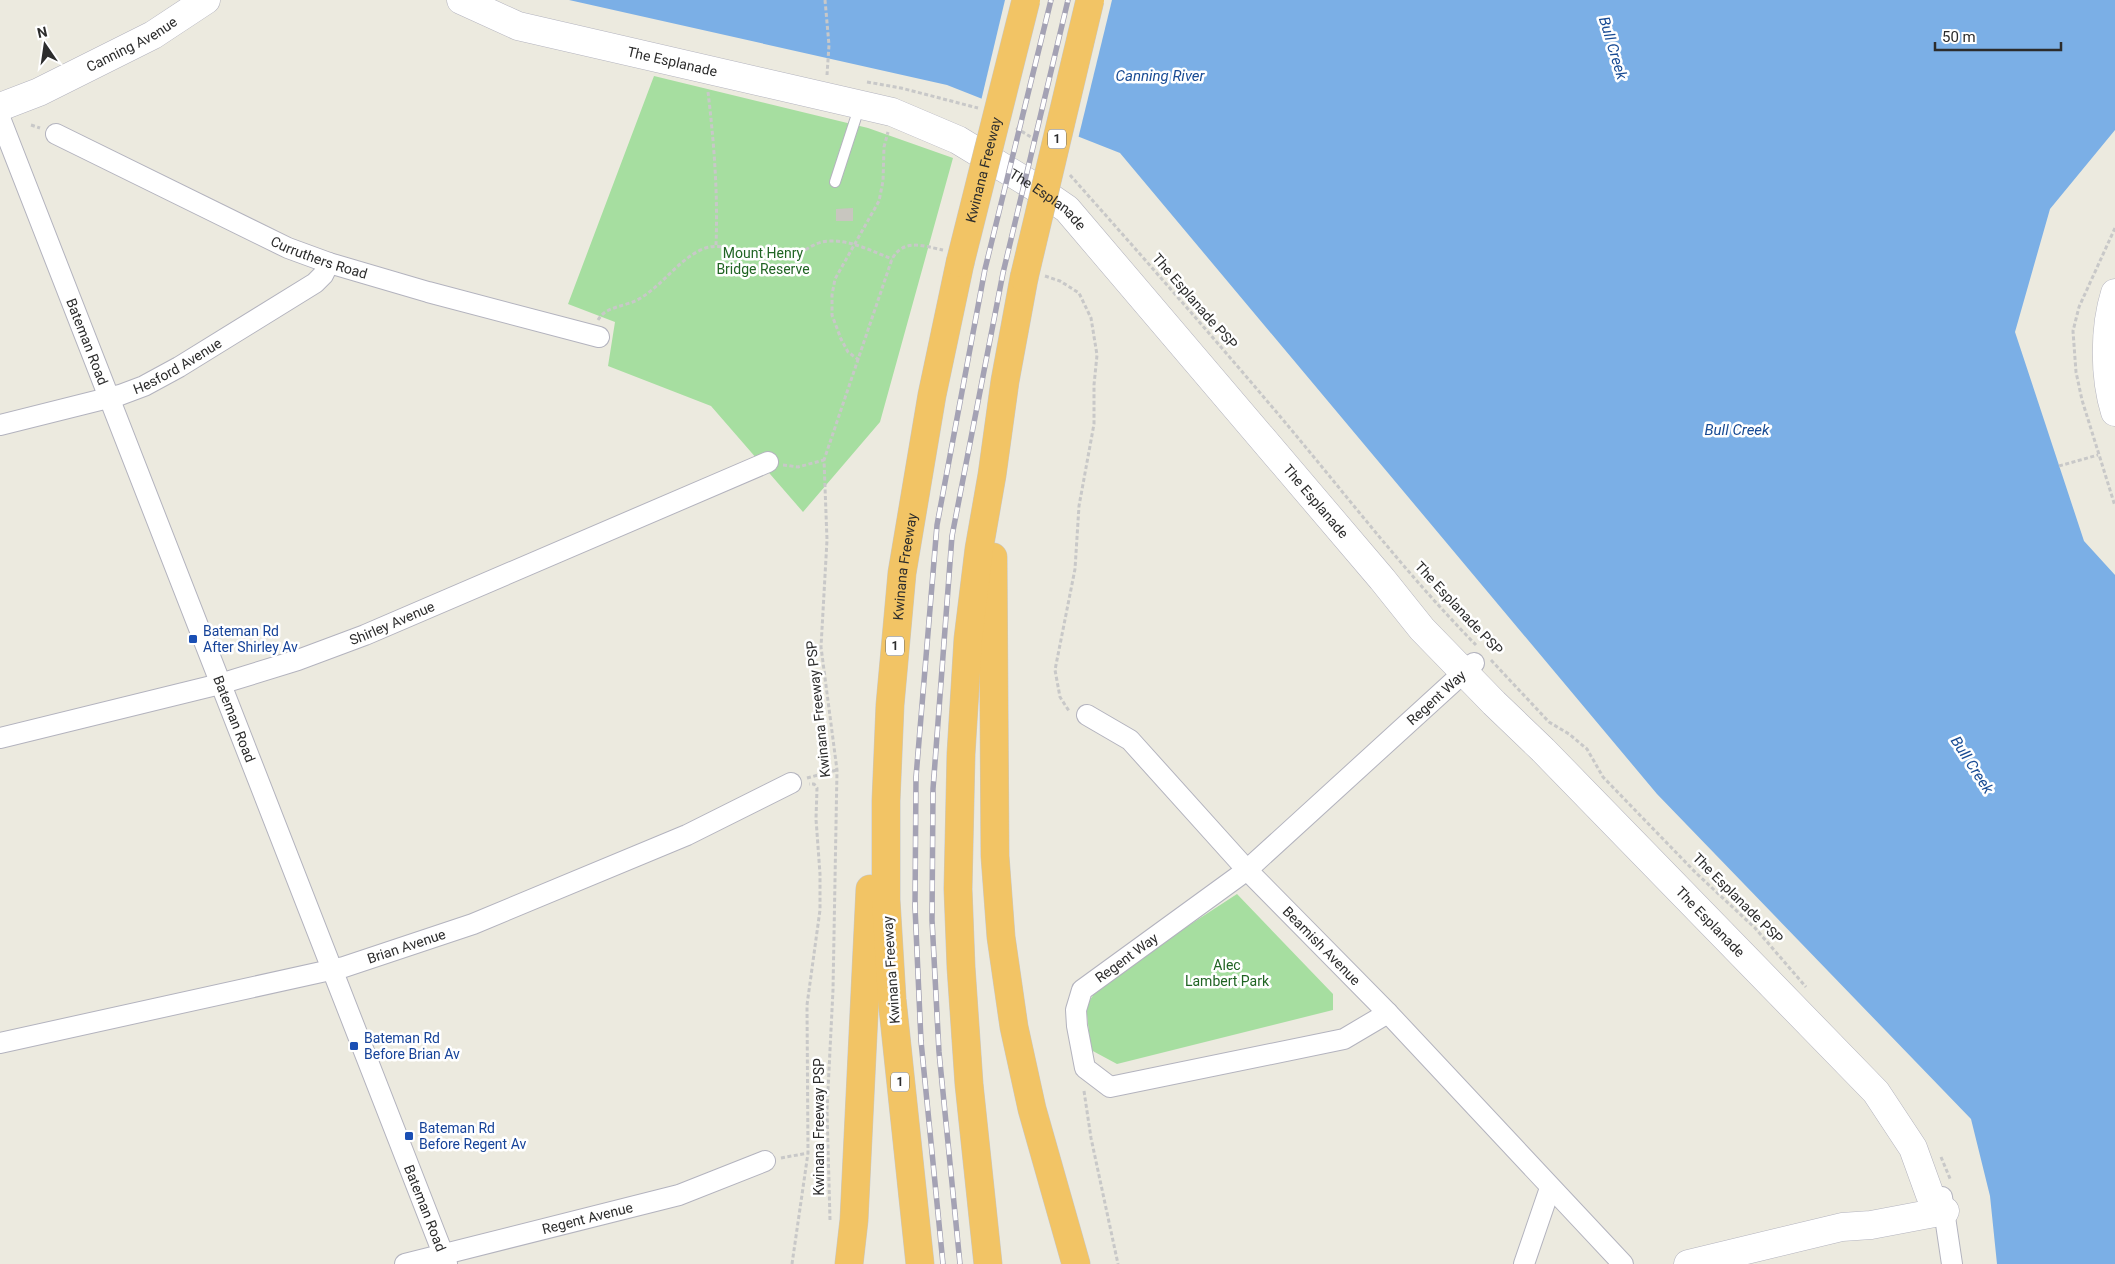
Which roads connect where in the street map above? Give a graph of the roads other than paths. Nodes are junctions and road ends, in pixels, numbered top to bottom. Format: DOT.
graph roads {
  1 [pos="206,0"];
  2 [pos="461,0"];
  3 [pos="1026,0"];
  4 [pos="1090,0"];
  5 [pos="860,104"];
  6 [pos="0,107"];
  7 [pos="0,118"];
  8 [pos="56,134"];
  9 [pos="835,182"];
  10 [pos="329,263"];
  11 [pos="955,265"];
  12 [pos="2115,293"];
  13 [pos="599,337"];
  14 [pos="109,398"];
  15 [pos="2115,412"];
  16 [pos="0,425"];
  17 [pos="768,462"];
  18 [pos="992,475"];
  19 [pos="1477,660"];
  20 [pos="220,684"];
  21 [pos="1087,715"];
  22 [pos="0,738"];
  23 [pos="791,783"];
  24 [pos="1247,870"];
  25 [pos="332,970"];
  26 [pos="1388,1013"];
  27 [pos="0,1043"];
  28 [pos="765,1161"];
  29 [pos="1550,1188"];
  30 [pos="1940,1200"];
  31 [pos="445,1259"];
  32 [pos="405,1264"];
  33 [pos="849,1264"];
  34 [pos="920,1264"];
  35 [pos="988,1264"];
  36 [pos="1076,1264"];
  37 [pos="1524,1264"];
  38 [pos="1623,1264"];
  39 [pos="1688,1264"];
  40 [pos="1938,1264"];
  41 [pos="1952,1264"];
  1 -- 6 [label="street, Canning Avenue"];
  2 -- 5 [label="street, The Esplanade"];
  3 -- 11 [label="highway, Kwinana Freeway / 1, bridge"];
  4 -- 18 [label="highway, 1, bridge"];
  5 -- 9 [label="lane"];
  5 -- 19 [label="street, The Esplanade"];
  7 -- 14 [label="street, Bateman Road"];
  8 -- 10 [label="street, Curruthers Road"];
  10 -- 13 [label="street, Curruthers Road"];
  10 -- 14 [label="street, Hesford Avenue"];
  11 -- 33 [label="highway"];
  11 -- 34 [label="highway, Kwinana Freeway / 1"];
  12 -- 15 [label="street"];
  14 -- 16 [label="street, Hesford Avenue"];
  14 -- 20 [label="street, Bateman Road"];
  17 -- 20 [label="street, Shirley Avenue"];
  18 -- 35 [label="highway, 1"];
  18 -- 36 [label="highway"];
  19 -- 24 [label="street, Regent Way"];
  19 -- 30 [label="street, The Esplanade"];
  20 -- 22 [label="street, Shirley Avenue"];
  20 -- 25 [label="street, Bateman Road"];
  21 -- 24 [label="street, Beamish Avenue"];
  23 -- 25 [label="street, Brian Avenue"];
  24 -- 26 [label="street, Beamish Avenue"];
  24 -- 26 [label="street, Regent Way"];
  25 -- 27 [label="street, Brian Avenue"];
  25 -- 31 [label="street, Bateman Road"];
  26 -- 29 [label="street, Beamish Avenue"];
  28 -- 31 [label="street, Regent Avenue"];
  29 -- 37 [label="street"];
  29 -- 38 [label="street, Beamish Avenue"];
  30 -- 39 [label="street"];
  30 -- 40 [label="street"];
  30 -- 41 [label="street"];
  31 -- 32 [label="street, Regent Avenue"];
}
